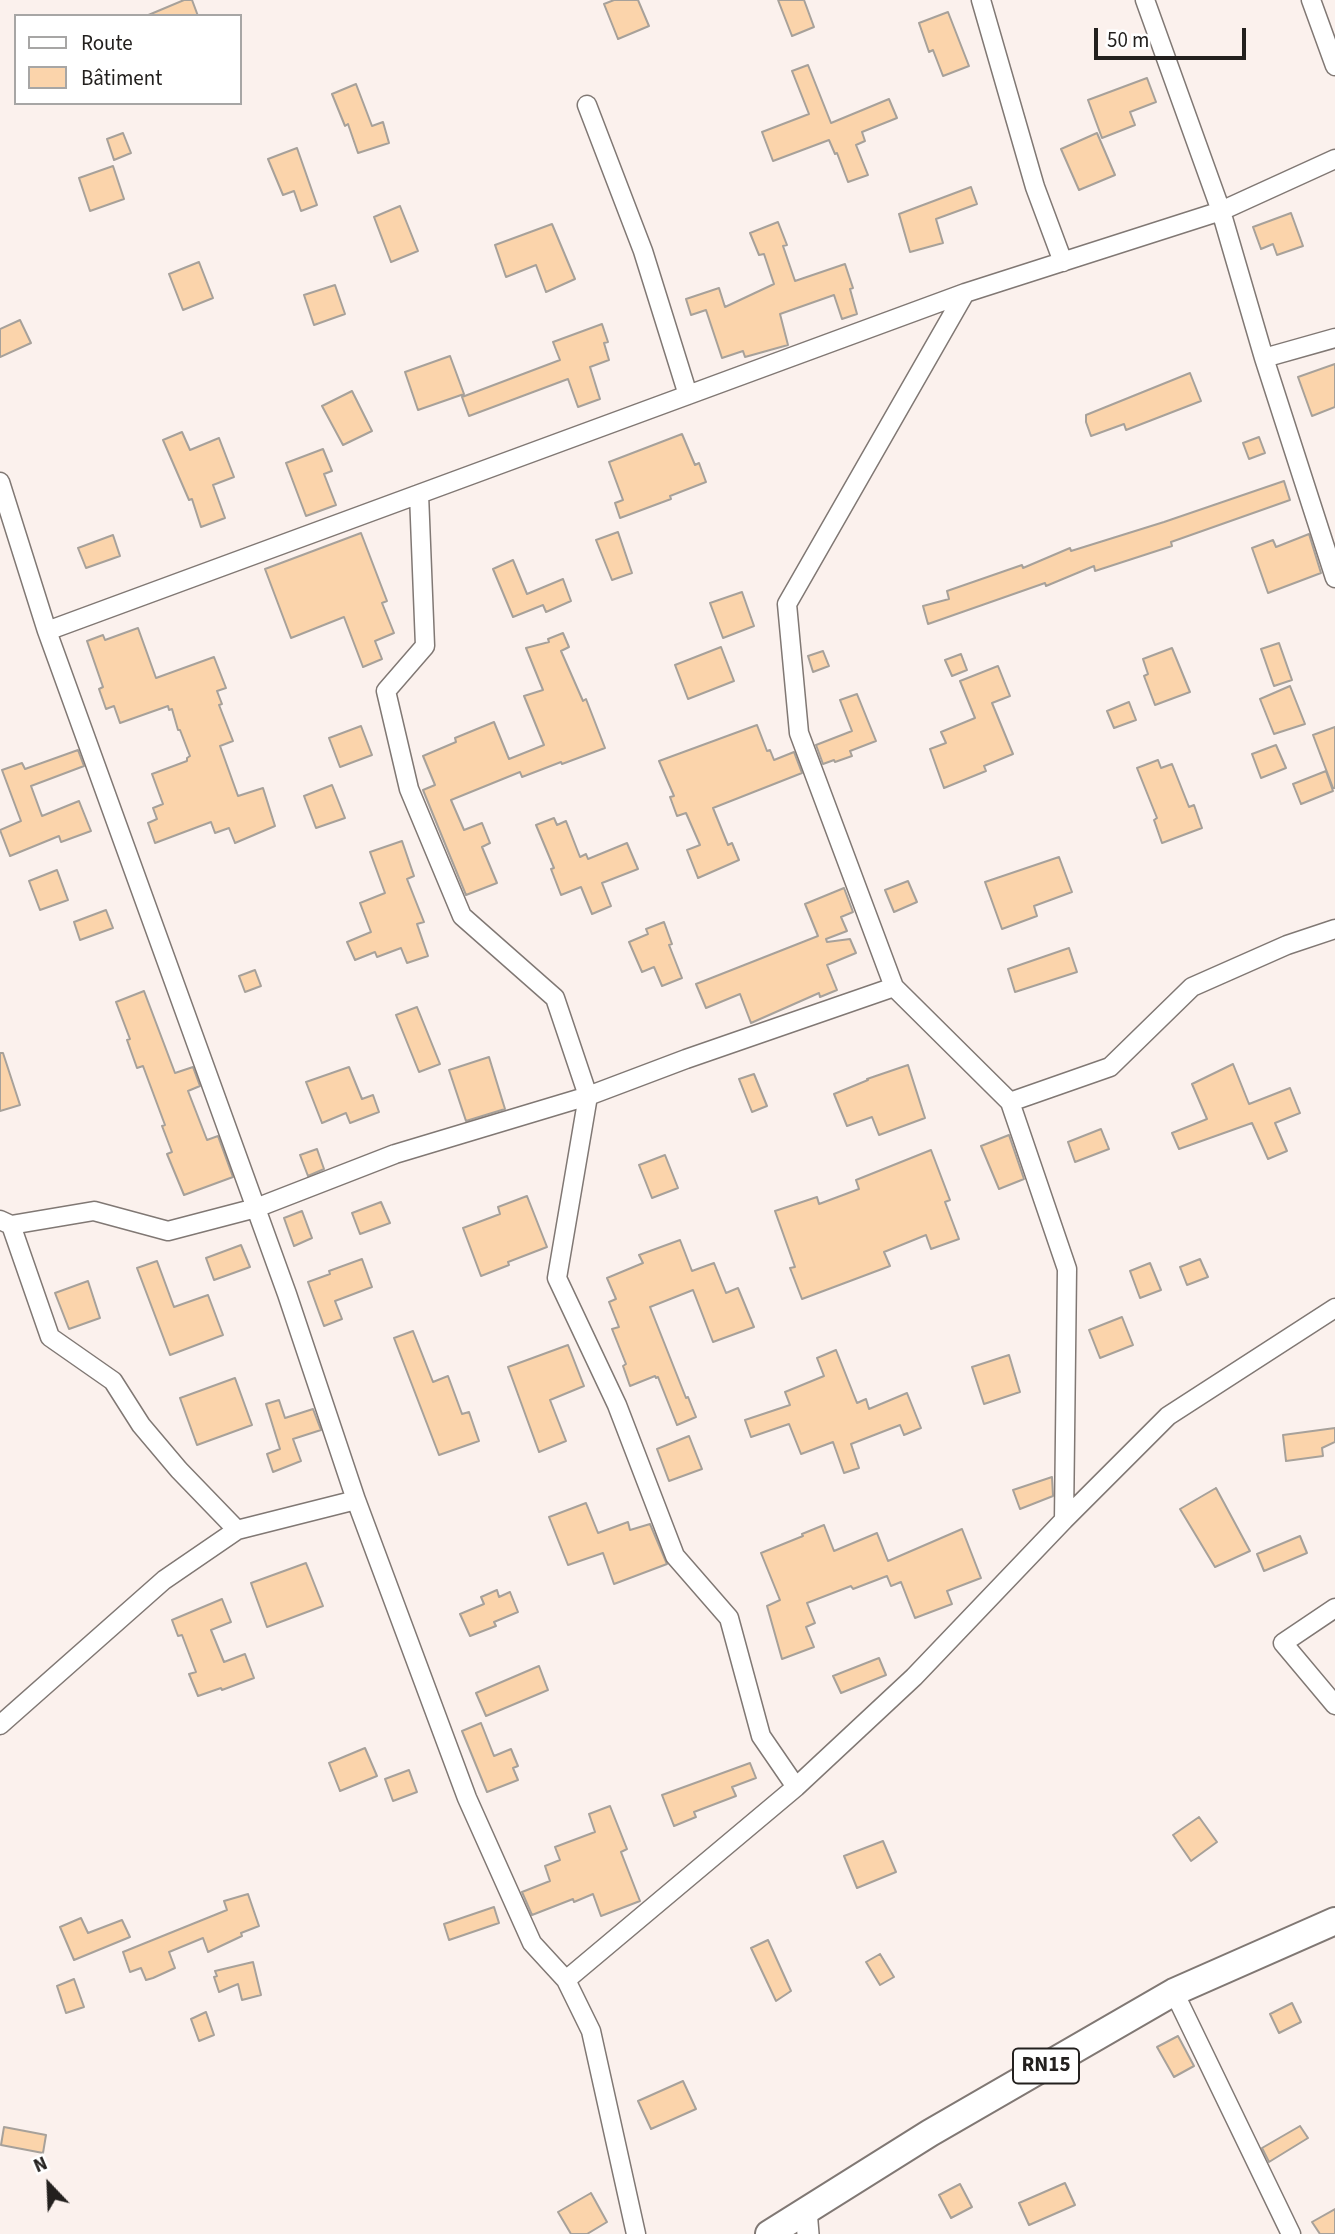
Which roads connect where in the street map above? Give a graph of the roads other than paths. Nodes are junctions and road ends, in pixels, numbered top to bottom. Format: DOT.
graph roads {
  1 [pos="981,0"];
  2 [pos="1145,0"];
  3 [pos="1311,0"];
  4 [pos="1335,66"];
  5 [pos="587,105"];
  6 [pos="1335,159"];
  7 [pos="1221,211"];
  8 [pos="1063,262"];
  9 [pos="965,293"];
  10 [pos="1335,338"];
  11 [pos="1264,358"];
  12 [pos="688,395"];
  13 [pos="0,482"];
  14 [pos="419,494"];
  15 [pos="1335,578"];
  16 [pos="47,631"];
  17 [pos="1335,929"];
  18 [pos="894,987"];
  19 [pos="588,1096"];
  20 [pos="1010,1102"];
  21 [pos="256,1208"];
  22 [pos="6,1223"];
  23 [pos="1335,1308"];
  24 [pos="356,1500"];
  25 [pos="1064,1520"];
  26 [pos="237,1530"];
  27 [pos="1335,1608"];
  28 [pos="1335,1705"];
  29 [pos="0,1725"];
  30 [pos="796,1787"];
  31 [pos="1335,1922"];
  32 [pos="566,1980"];
  33 [pos="1174,1992"];
  34 [pos="807,2222"];
  35 [pos="636,2234"];
  36 [pos="769,2234"];
  37 [pos="1290,2234"];
  1 -- 8 [label="street"];
  2 -- 7 [label="street"];
  3 -- 4 [label="street"];
  5 -- 12 [label="street"];
  6 -- 7 [label="street"];
  7 -- 8 [label="street"];
  7 -- 11 [label="street"];
  8 -- 9 [label="street"];
  9 -- 12 [label="street"];
  9 -- 18 [label="street"];
  10 -- 11 [label="street"];
  11 -- 15 [label="street"];
  12 -- 14 [label="street"];
  13 -- 16 [label="street"];
  14 -- 16 [label="street"];
  14 -- 19 [label="street"];
  16 -- 21 [label="street"];
  17 -- 20 [label="street"];
  18 -- 19 [label="street"];
  18 -- 20 [label="street"];
  19 -- 21 [label="street"];
  19 -- 30 [label="street"];
  20 -- 25 [label="street"];
  21 -- 22 [label="street"];
  21 -- 24 [label="street"];
  22 -- 26 [label="street"];
  23 -- 25 [label="street"];
  24 -- 26 [label="street"];
  24 -- 32 [label="street"];
  25 -- 30 [label="street"];
  26 -- 29 [label="street"];
  27 -- 28 [label="street"];
  30 -- 32 [label="street"];
  31 -- 33 [label="main road, RN15"];
  32 -- 35 [label="street"];
  33 -- 34 [label="main road, RN15"];
  33 -- 37 [label="street"];
  34 -- 36 [label="main road, RN15"];
}
